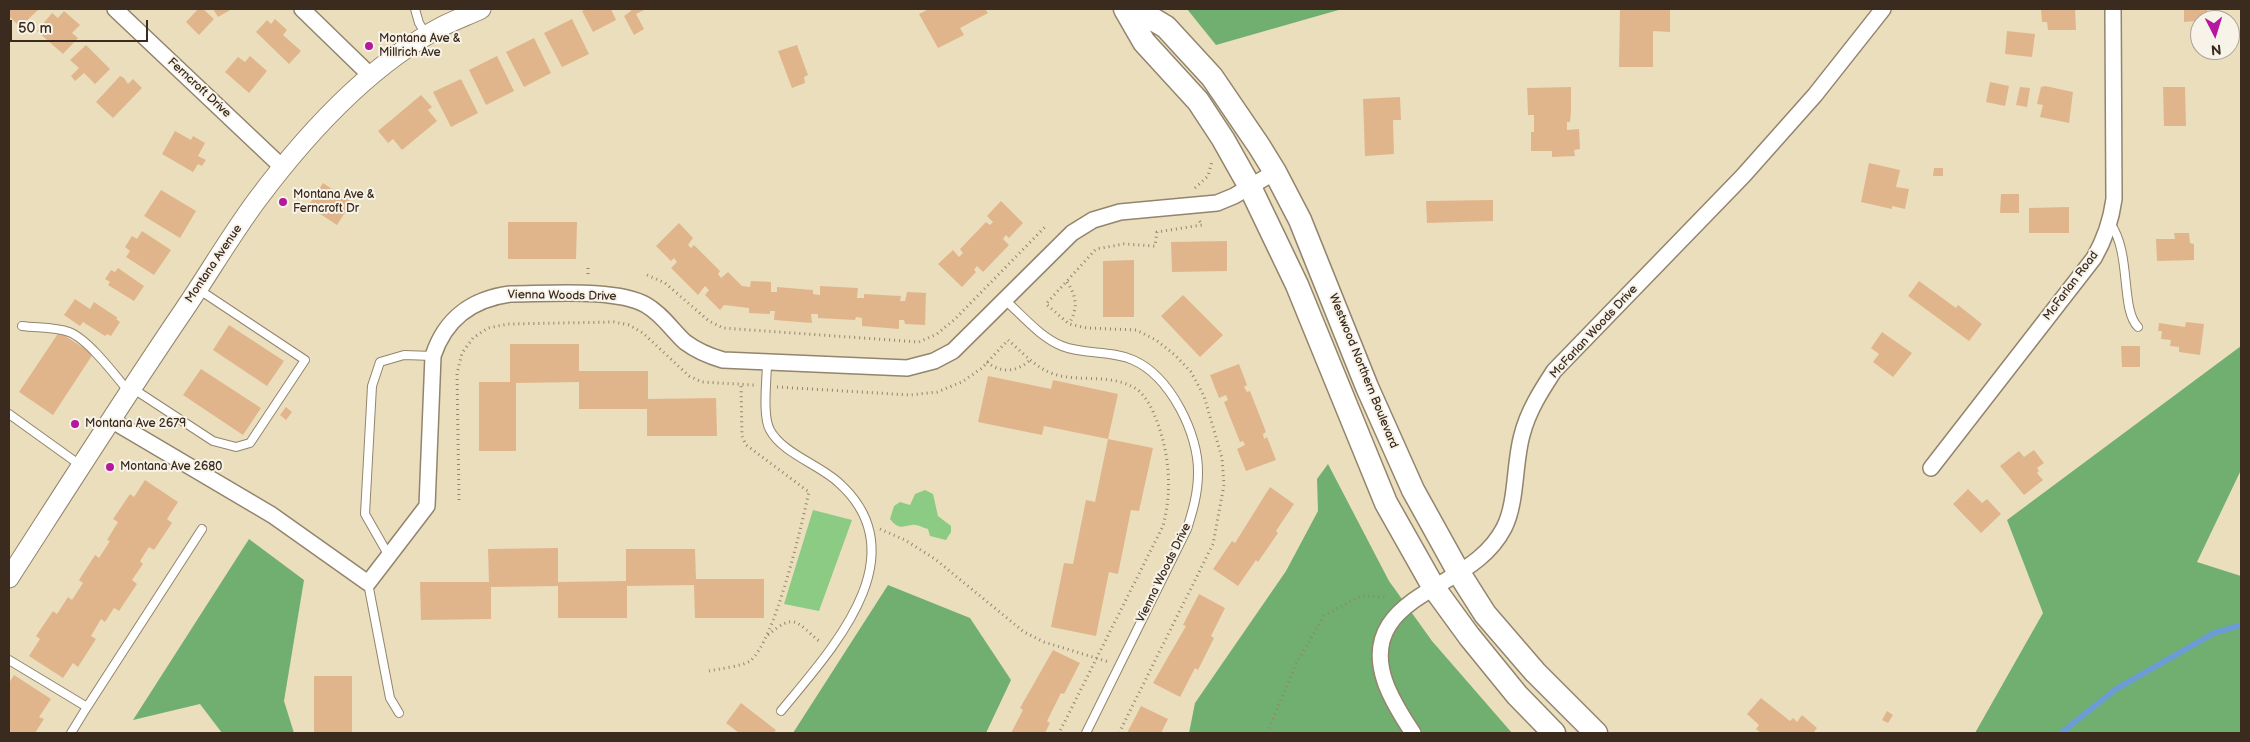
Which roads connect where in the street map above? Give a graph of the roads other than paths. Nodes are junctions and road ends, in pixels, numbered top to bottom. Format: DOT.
graph roads {
  1 [pos="115,9"];
  2 [pos="302,9"];
  3 [pos="414,9"];
  4 [pos="481,9"];
  5 [pos="1125,9"];
  6 [pos="1136,9"];
  7 [pos="1883,9"];
  8 [pos="2114,9"];
  9 [pos="428,36"];
  10 [pos="371,76"];
  11 [pos="282,168"];
  12 [pos="1275,172"];
  13 [pos="1250,187"];
  14 [pos="2110,223"];
  15 [pos="198,289"];
  16 [pos="1006,301"];
  17 [pos="22,326"];
  18 [pos="2138,327"];
  19 [pos="433,356"];
  20 [pos="767,362"];
  21 [pos="130,390"];
  22 [pos="9,414"];
  23 [pos="111,420"];
  24 [pos="81,466"];
  25 [pos="1931,468"];
  26 [pos="202,529"];
  27 [pos="389,556"];
  28 [pos="1459,573"];
  29 [pos="9,578"];
  30 [pos="368,584"];
  31 [pos="1434,588"];
  32 [pos="9,660"];
  33 [pos="87,707"];
  34 [pos="781,711"];
  35 [pos="399,713"];
  36 [pos="71,733"];
  37 [pos="1086,733"];
  38 [pos="1413,733"];
  39 [pos="1554,733"];
  40 [pos="1596,733"];
  1 -- 11 [label="street, Ferncroft Drive"];
  2 -- 10 [label="street"];
  3 -- 9 [label="lane"];
  4 -- 9 [label="street, Montana Avenue"];
  5 -- 13 [label="main road"];
  6 -- 12 [label="main road, Westwood Northern Boulevard"];
  7 -- 28 [label="street, McFarlan Woods Drive"];
  8 -- 14 [label="street, McFarlan Road"];
  9 -- 10 [label="street, Montana Avenue"];
  10 -- 11 [label="street, Montana Avenue"];
  11 -- 15 [label="street, Montana Avenue"];
  12 -- 13 [label="street, Vienna Woods Drive"];
  12 -- 28 [label="main road, Westwood Northern Boulevard"];
  13 -- 16 [label="street, Vienna Woods Drive"];
  13 -- 31 [label="main road"];
  14 -- 18 [label="lane"];
  14 -- 25 [label="street, McFarlan Road"];
  15 -- 21 [label="street, Montana Avenue"];
  15 -- 21 [label="lane"];
  16 -- 20 [label="street, Vienna Woods Drive"];
  16 -- 37 [label="lane, Vienna Woods Drive"];
  17 -- 21 [label="lane"];
  19 -- 20 [label="street, Vienna Woods Drive"];
  19 -- 27 [label="street, Vienna Woods Drive"];
  19 -- 27 [label="lane"];
  20 -- 34 [label="lane"];
  21 -- 23 [label="street, Montana Avenue"];
  22 -- 24 [label="lane"];
  23 -- 24 [label="street, Montana Avenue"];
  23 -- 30 [label="street"];
  24 -- 29 [label="street, Montana Avenue"];
  26 -- 33 [label="lane"];
  27 -- 30 [label="street, Vienna Woods Drive"];
  28 -- 31 [label="street, McFarlan Woods Drive"];
  28 -- 40 [label="main road, Westwood Northern Boulevard"];
  30 -- 35 [label="lane"];
  31 -- 38 [label="street, McFarlan Woods Drive"];
  31 -- 39 [label="main road"];
  32 -- 33 [label="lane"];
  33 -- 36 [label="lane"];
}
